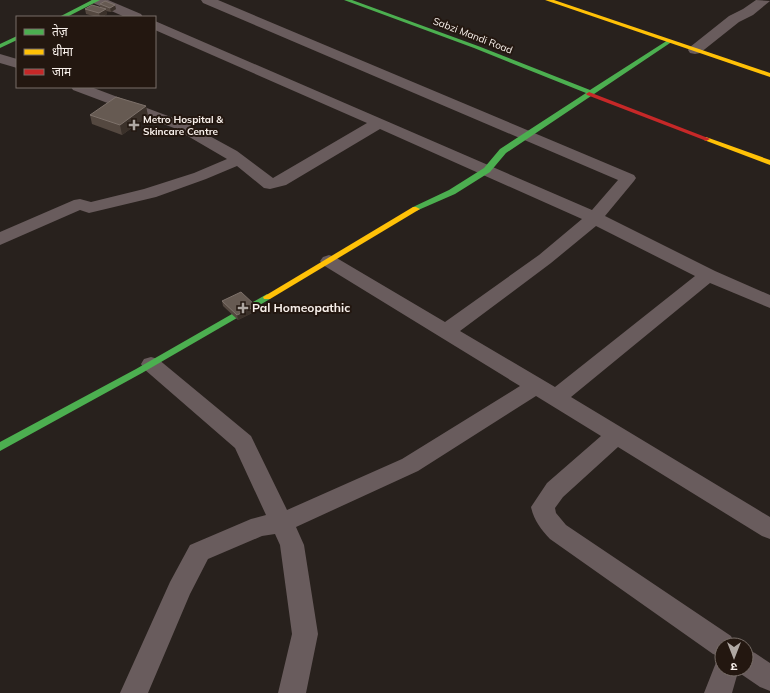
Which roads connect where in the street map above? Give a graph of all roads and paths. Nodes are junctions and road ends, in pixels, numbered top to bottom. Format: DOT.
graph roads {
  1 [pos="97,0"];
  2 [pos="207,0"];
  3 [pos="348,0"];
  4 [pos="548,0"];
  5 [pos="764,0"];
  6 [pos="64,16"];
  7 [pos="134,16"];
  8 [pos="156,25"];
  9 [pos="16,38"];
  10 [pos="670,41"];
  11 [pos="0,46"];
  12 [pos="695,50"];
  13 [pos="0,58"];
  14 [pos="16,64"];
  15 [pos="770,75"];
  16 [pos="81,88"];
  17 [pos="590,94"];
  18 [pos="378,123"];
  19 [pos="526,136"];
  20 [pos="238,160"];
  21 [pos="770,162"];
  22 [pos="488,170"];
  23 [pos="594,218"];
  24 [pos="0,239"];
  25 [pos="329,261"];
  26 [pos="708,274"];
  27 [pos="770,302"];
  28 [pos="446,331"];
  29 [pos="151,364"];
  30 [pos="536,386"];
  31 [pos="556,398"];
  32 [pos="617,434"];
  33 [pos="0,448"];
  34 [pos="282,523"];
  35 [pos="770,529"];
  36 [pos="714,639"];
  37 [pos="754,667"];
  38 [pos="723,677"];
  39 [pos="770,678"];
  40 [pos="134,693"];
  41 [pos="292,693"];
  42 [pos="718,693"];
  1 -- 6 [label="street"];
  1 -- 7 [label="street"];
  2 -- 19 [label="street"];
  3 -- 17 [label="street, Sabzi Mandi Road"];
  4 -- 10 [label="street"];
  5 -- 12 [label="street"];
  8 -- 18 [label="street"];
  9 -- 11 [label="street"];
  10 -- 12 [label="street"];
  10 -- 17 [label="street"];
  12 -- 15 [label="street"];
  13 -- 14 [label="street"];
  16 -- 20 [label="street"];
  17 -- 19 [label="street"];
  17 -- 21 [label="street, Sabzi Mandi Road"];
  18 -- 20 [label="street"];
  18 -- 22 [label="street"];
  19 -- 22 [label="street"];
  19 -- 23 [label="street"];
  20 -- 24 [label="street"];
  22 -- 23 [label="street"];
  22 -- 25 [label="street"];
  23 -- 26 [label="street"];
  23 -- 28 [label="street"];
  25 -- 28 [label="street"];
  25 -- 29 [label="street"];
  26 -- 27 [label="street"];
  26 -- 31 [label="street"];
  28 -- 30 [label="street"];
  29 -- 33 [label="street"];
  29 -- 34 [label="street"];
  30 -- 31 [label="street"];
  30 -- 34 [label="street"];
  31 -- 32 [label="street"];
  32 -- 35 [label="street"];
  32 -- 36 [label="street"];
  34 -- 40 [label="street"];
  34 -- 41 [label="street"];
  37 -- 39 [label="street"];
  38 -- 42 [label="street"];
}
